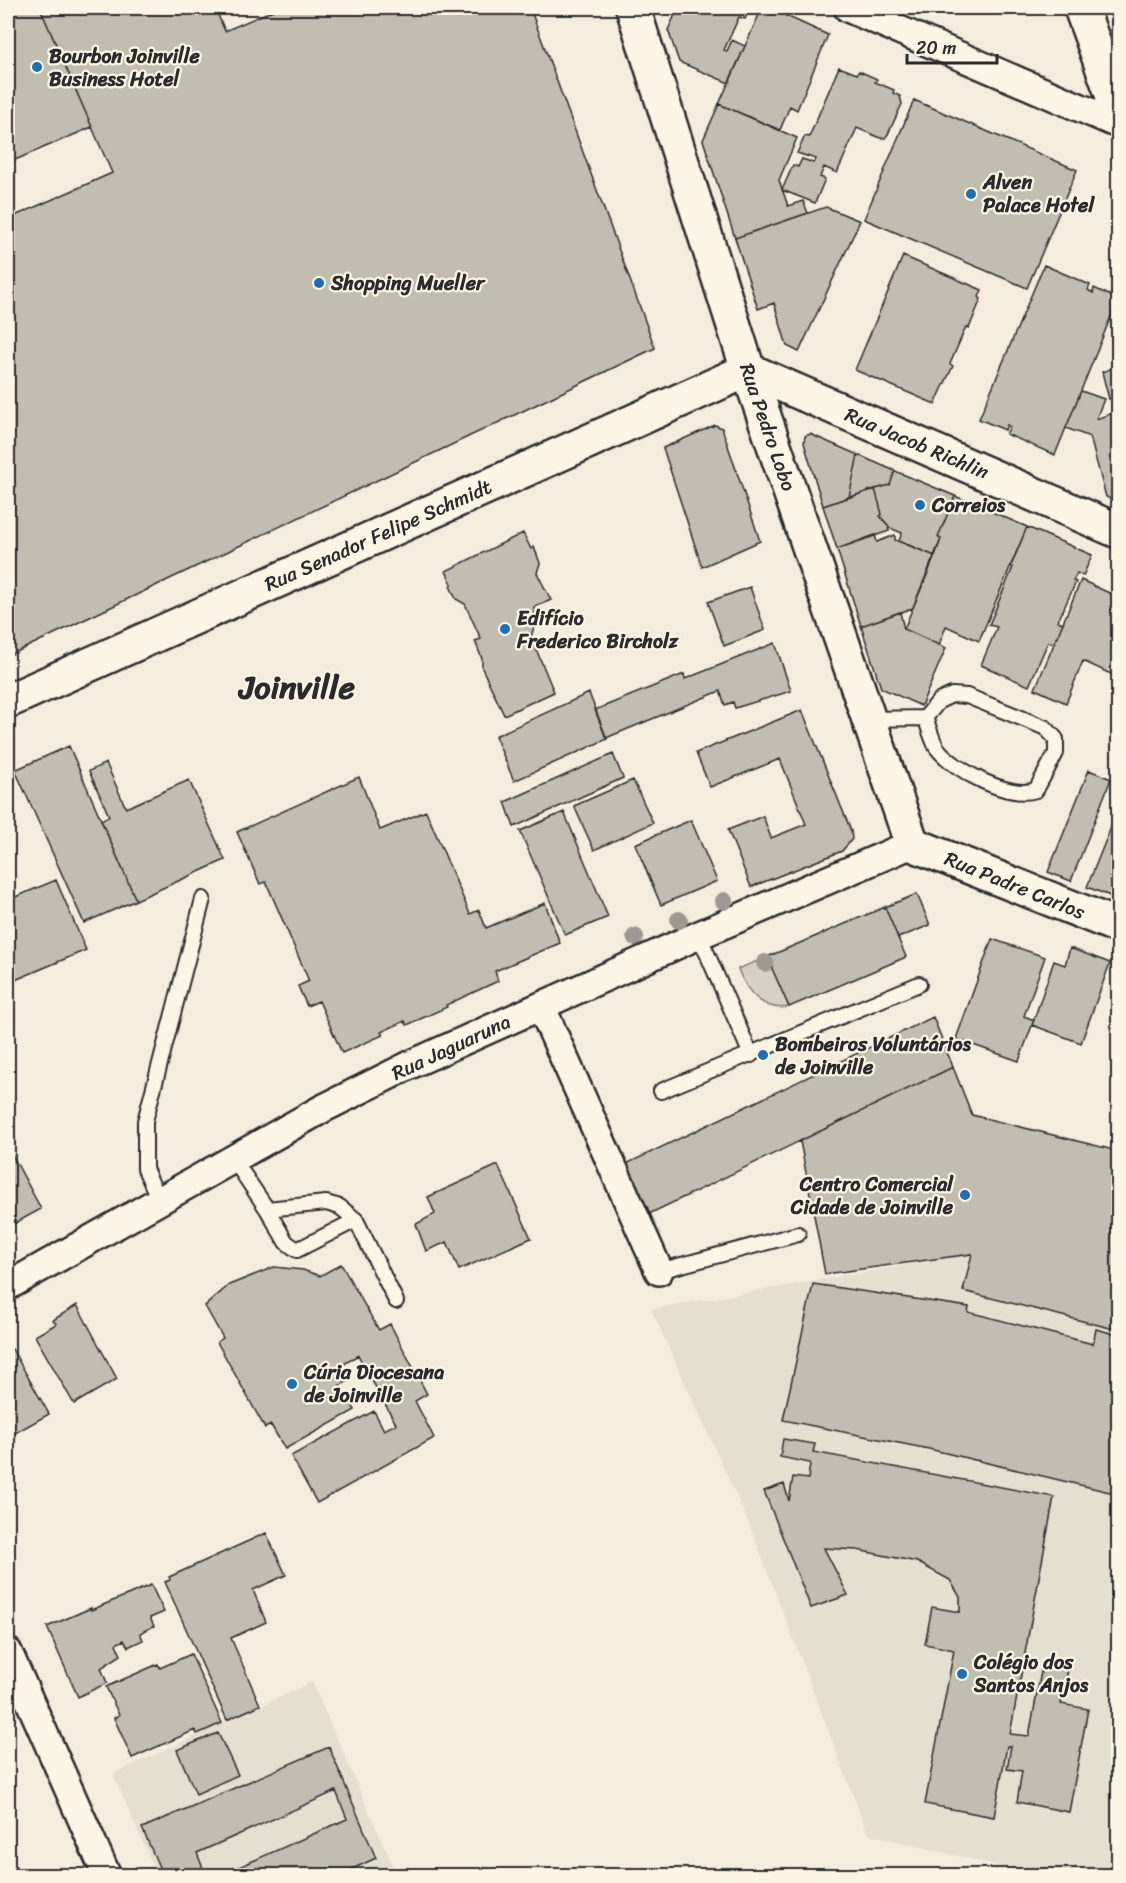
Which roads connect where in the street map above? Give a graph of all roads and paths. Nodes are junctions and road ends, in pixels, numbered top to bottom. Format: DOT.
graph roads {
  1 [pos="633,8"];
  2 [pos="848,8"];
  3 [pos="1081,8"];
  4 [pos="1119,110"];
  5 [pos="1119,124"];
  6 [pos="748,370"];
  7 [pos="1119,531"];
  8 [pos="8,701"];
  9 [pos="926,717"];
  10 [pos="869,719"];
  11 [pos="912,844"];
  12 [pos="203,899"];
  13 [pos="1119,926"];
  14 [pos="699,935"];
  15 [pos="919,984"];
  16 [pos="541,1006"];
  17 [pos="751,1055"];
  18 [pos="661,1091"];
  19 [pos="234,1160"];
  20 [pos="160,1202"];
  21 [pos="267,1209"];
  22 [pos="356,1220"];
  23 [pos="798,1234"];
  24 [pos="659,1271"];
  25 [pos="8,1286"];
  26 [pos="396,1301"];
  27 [pos="8,1652"];
  28 [pos="107,1875"];
  1 -- 6 [label="main road, Rua Pedro Lobo"];
  2 -- 5 [label="street"];
  3 -- 4 [label="main road"];
  6 -- 7 [label="main road, Rua Jacob Richlin"];
  6 -- 8 [label="main road, Rua Senador Felipe Schmidt"];
  6 -- 10 [label="main road, Rua Pedro Lobo"];
  9 -- 9 [label="lane"];
  9 -- 10 [label="lane"];
  10 -- 11 [label="main road, Rua Pedro Lobo"];
  11 -- 13 [label="main road, Rua Padre Carlos"];
  11 -- 14 [label="street, Rua Jaguaruna"];
  12 -- 20 [label="lane"];
  14 -- 16 [label="street, Rua Jaguaruna"];
  14 -- 17 [label="lane"];
  15 -- 17 [label="lane"];
  16 -- 19 [label="street, Rua Jaguaruna"];
  16 -- 24 [label="street"];
  17 -- 18 [label="lane"];
  19 -- 20 [label="street, Rua Jaguaruna"];
  19 -- 21 [label="lane"];
  20 -- 25 [label="street, Rua Jaguaruna"];
  21 -- 22 [label="lane"];
  21 -- 22 [label="lane"];
  22 -- 26 [label="lane"];
  23 -- 24 [label="lane"];
  27 -- 28 [label="street"];
}
